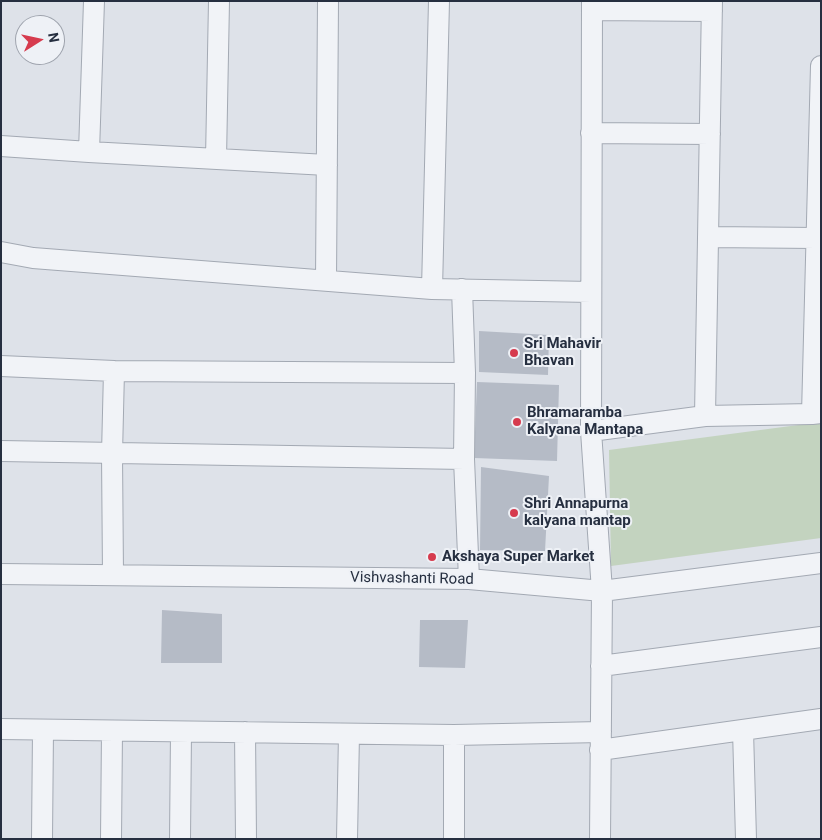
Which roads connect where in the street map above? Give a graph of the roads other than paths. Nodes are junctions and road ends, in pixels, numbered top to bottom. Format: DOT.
graph roads {
  1 [pos="94,1"];
  2 [pos="219,1"];
  3 [pos="328,1"];
  4 [pos="439,1"];
  5 [pos="592,6"];
  6 [pos="712,6"];
  7 [pos="821,66"];
  8 [pos="591,133"];
  9 [pos="710,134"];
  10 [pos="1,146"];
  11 [pos="89,152"];
  12 [pos="216,159"];
  13 [pos="327,165"];
  14 [pos="708,237"];
  15 [pos="816,238"];
  16 [pos="1,252"];
  17 [pos="326,280"];
  18 [pos="432,289"];
  19 [pos="462,289"];
  20 [pos="591,292"];
  21 [pos="1,366"];
  22 [pos="114,371"];
  23 [pos="465,373"];
  24 [pos="816,413"];
  25 [pos="705,416"];
  26 [pos="591,431"];
  27 [pos="1,451"];
  28 [pos="112,454"];
  29 [pos="464,459"];
  30 [pos="821,563"];
  31 [pos="1,574"];
  32 [pos="113,575"];
  33 [pos="470,579"];
  34 [pos="602,591"];
  35 [pos="821,638"];
  36 [pos="600,666"];
  37 [pos="821,719"];
  38 [pos="1,729"];
  39 [pos="43,730"];
  40 [pos="743,730"];
  41 [pos="112,731"];
  42 [pos="181,732"];
  43 [pos="246,732"];
  44 [pos="349,734"];
  45 [pos="454,735"];
  46 [pos="600,741"];
  47 [pos="42,839"];
  48 [pos="111,839"];
  49 [pos="180,839"];
  50 [pos="246,839"];
  51 [pos="347,839"];
  52 [pos="454,839"];
  53 [pos="600,839"];
  54 [pos="746,839"];
  1 -- 11 [label="street"];
  2 -- 12 [label="street"];
  3 -- 13 [label="street"];
  4 -- 18 [label="street"];
  5 -- 6 [label="street"];
  5 -- 8 [label="street"];
  6 -- 9 [label="street"];
  7 -- 15 [label="street"];
  8 -- 9 [label="street"];
  8 -- 20 [label="street"];
  9 -- 14 [label="street"];
  10 -- 11 [label="street"];
  11 -- 12 [label="street"];
  12 -- 13 [label="street"];
  13 -- 17 [label="street"];
  14 -- 15 [label="street"];
  14 -- 25 [label="street"];
  15 -- 24 [label="street"];
  16 -- 17 [label="street"];
  17 -- 18 [label="street"];
  18 -- 19 [label="street"];
  19 -- 20 [label="street"];
  19 -- 23 [label="street"];
  20 -- 26 [label="street"];
  21 -- 22 [label="street"];
  22 -- 23 [label="street"];
  22 -- 28 [label="street"];
  23 -- 29 [label="street"];
  24 -- 25 [label="street"];
  25 -- 26 [label="street"];
  26 -- 34 [label="street"];
  27 -- 28 [label="street"];
  28 -- 29 [label="street"];
  28 -- 32 [label="street"];
  29 -- 33 [label="street"];
  30 -- 34 [label="street, Vishvashanti Road"];
  31 -- 32 [label="street, Vishvashanti Road"];
  32 -- 33 [label="street, Vishvashanti Road"];
  33 -- 34 [label="street, Vishvashanti Road"];
  34 -- 36 [label="street"];
  35 -- 36 [label="street"];
  36 -- 46 [label="street"];
  37 -- 40 [label="street"];
  38 -- 39 [label="street"];
  39 -- 41 [label="street"];
  39 -- 47 [label="street"];
  40 -- 46 [label="street"];
  40 -- 54 [label="street"];
  41 -- 42 [label="street"];
  41 -- 48 [label="street"];
  42 -- 43 [label="street"];
  42 -- 49 [label="street"];
  43 -- 44 [label="street"];
  43 -- 50 [label="street"];
  44 -- 45 [label="street"];
  44 -- 51 [label="street"];
  45 -- 46 [label="street"];
  45 -- 52 [label="street"];
  46 -- 53 [label="street"];
}
